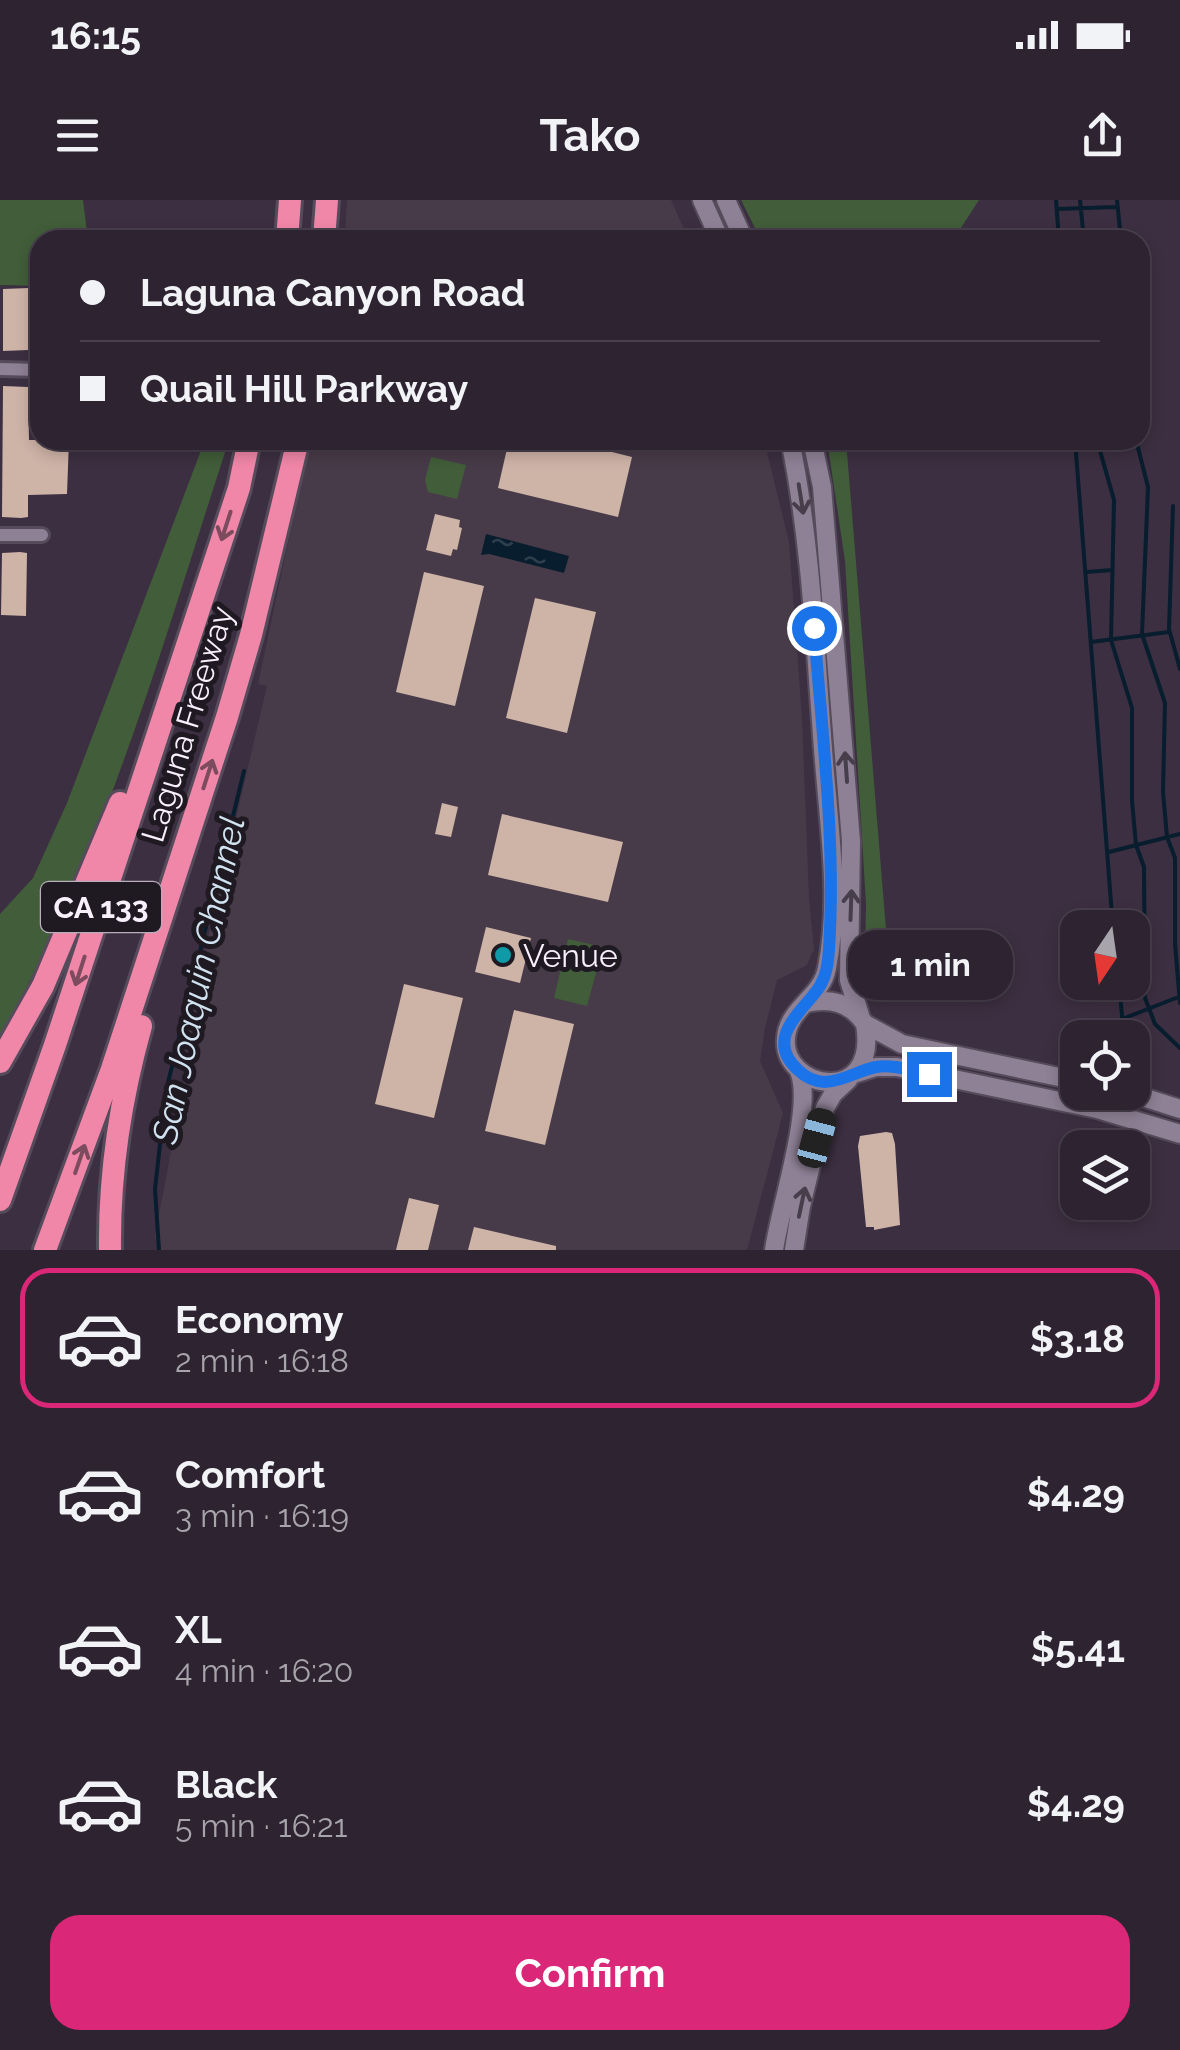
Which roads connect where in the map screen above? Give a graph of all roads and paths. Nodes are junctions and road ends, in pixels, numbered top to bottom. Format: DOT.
graph roads {
  1 [pos="290,200"];
  2 [pos="327,200"];
  3 [pos="702,200"];
  4 [pos="726,200"];
  5 [pos="287,230"];
  6 [pos="325,230"];
  7 [pos="716,230"];
  8 [pos="740,230"];
  9 [pos="0,369"];
  10 [pos="30,370"];
  11 [pos="247,450"];
  12 [pos="296,450"];
  13 [pos="792,450"];
  14 [pos="814,450"];
  15 [pos="0,535"];
  16 [pos="42,535"];
  17 [pos="826,547"];
  18 [pos="809,558"];
  19 [pos="197,612"];
  20 [pos="178,866"];
  21 [pos="806,1003"];
  22 [pos="862,1020"];
  23 [pos="0,1062"];
  24 [pos="799,1072"];
  25 [pos="853,1076"];
  26 [pos="1060,1077"];
  27 [pos="1150,1099"];
  28 [pos="1180,1109"];
  29 [pos="1180,1134"];
  30 [pos="0,1200"];
  31 [pos="45,1250"];
  32 [pos="110,1250"];
  33 [pos="774,1250"];
  34 [pos="794,1250"];
  1 -- 5 [label="highway"];
  2 -- 6 [label="highway"];
  3 -- 7 [label="main road"];
  4 -- 8 [label="main road"];
  9 -- 10 [label="street"];
  11 -- 19 [label="highway, Laguna Freeway / CA 133, one-way"];
  20 -- 12 [label="highway, Laguna Freeway / CA 133, one-way"];
  13 -- 18 [label="main road, one-way"];
  14 -- 17 [label="main road"];
  15 -- 16 [label="street"];
  17 -- 18 [label="main road"];
  22 -- 17 [label="main road, one-way"];
  18 -- 21 [label="main road"];
  19 -- 23 [label="highway"];
  19 -- 30 [label="highway, Laguna Freeway / CA 133, one-way"];
  31 -- 20 [label="highway, Laguna Freeway / CA 133, one-way"];
  20 -- 32 [label="highway"];
  21 -- 22 [label="main road"];
  21 -- 24 [label="main road"];
  22 -- 25 [label="main road"];
  22 -- 26 [label="main road"];
  24 -- 25 [label="main road"];
  24 -- 33 [label="main road"];
  25 -- 29 [label="main road"];
  34 -- 25 [label="main road, one-way"];
  27 -- 28 [label="main road"];
}
